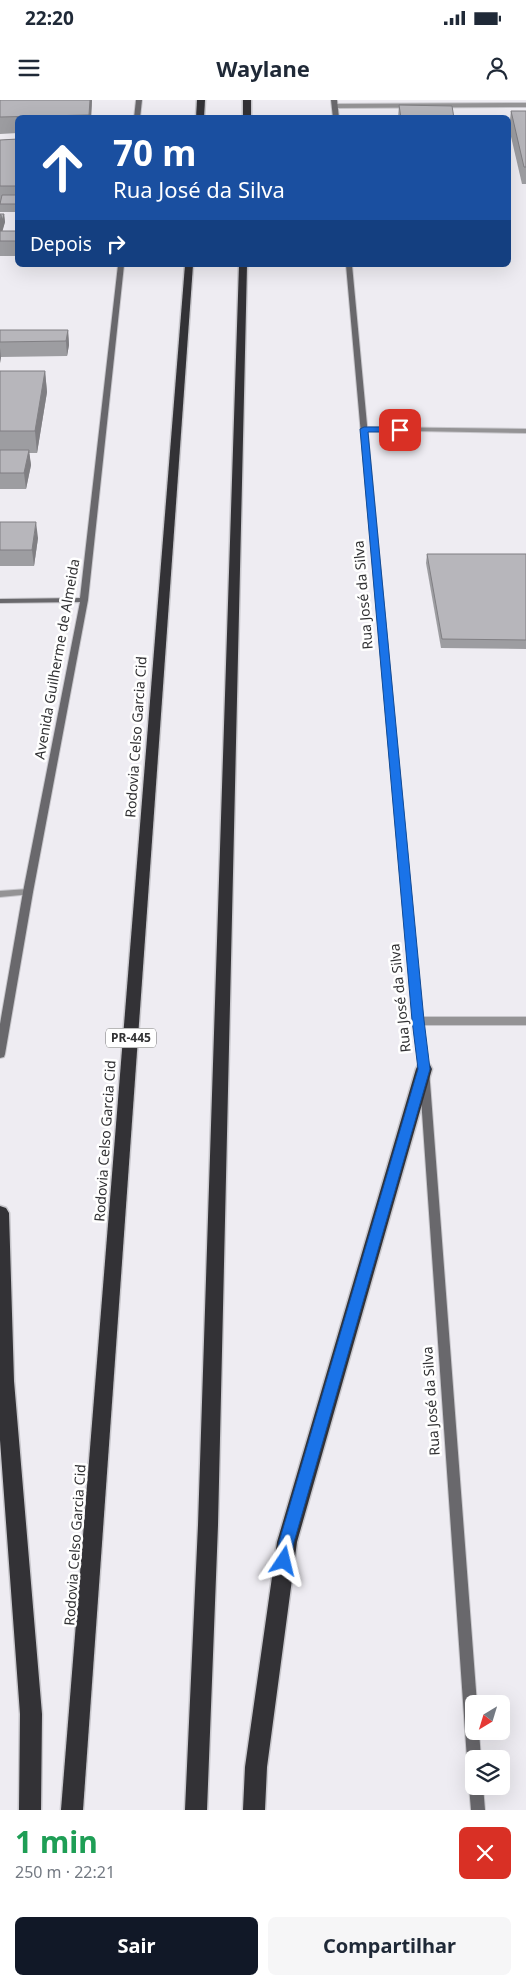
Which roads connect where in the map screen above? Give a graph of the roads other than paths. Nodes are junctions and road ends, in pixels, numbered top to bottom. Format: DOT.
graph roads {
  1 [pos="139,100"];
  2 [pos="201,100"];
  3 [pos="247,100"];
  4 [pos="526,102"];
  5 [pos="334,103"];
  6 [pos="137,115"];
  7 [pos="200,115"];
  8 [pos="247,115"];
  9 [pos="121,267"];
  10 [pos="189,267"];
  11 [pos="243,267"];
  12 [pos="349,267"];
  13 [pos="364,429"];
  14 [pos="526,430"];
  15 [pos="84,600"];
  16 [pos="0,601"];
  17 [pos="28,892"];
  18 [pos="0,894"];
  19 [pos="418,1020"];
  20 [pos="526,1021"];
  21 [pos="0,1054"];
  22 [pos="424,1069"];
  23 [pos="0,1213"];
  24 [pos="473,1750"];
  25 [pos="477,1795"];
  26 [pos="30,1810"];
  27 [pos="72,1810"];
  28 [pos="196,1810"];
  29 [pos="254,1810"];
  30 [pos="478,1810"];
  1 -- 6 [label="street"];
  2 -- 7 [label="highway"];
  3 -- 8 [label="highway"];
  4 -- 5 [label="street"];
  9 -- 15 [label="street, Avenida Guilherme de Almeida"];
  10 -- 27 [label="highway, Rodovia Celso Garcia Cid / PR-445"];
  11 -- 28 [label="highway"];
  12 -- 13 [label="street, Rua José da Silva"];
  13 -- 14 [label="street"];
  13 -- 19 [label="street, Rua José da Silva"];
  15 -- 16 [label="street"];
  15 -- 17 [label="street, Avenida Guilherme de Almeida"];
  17 -- 18 [label="street"];
  17 -- 21 [label="street, Avenida Guilherme de Almeida"];
  19 -- 20 [label="street"];
  19 -- 22 [label="street, Rua José da Silva"];
  22 -- 24 [label="street, Rua José da Silva"];
  22 -- 29 [label="highway"];
  23 -- 26 [label="highway"];
  25 -- 30 [label="street"];
}
